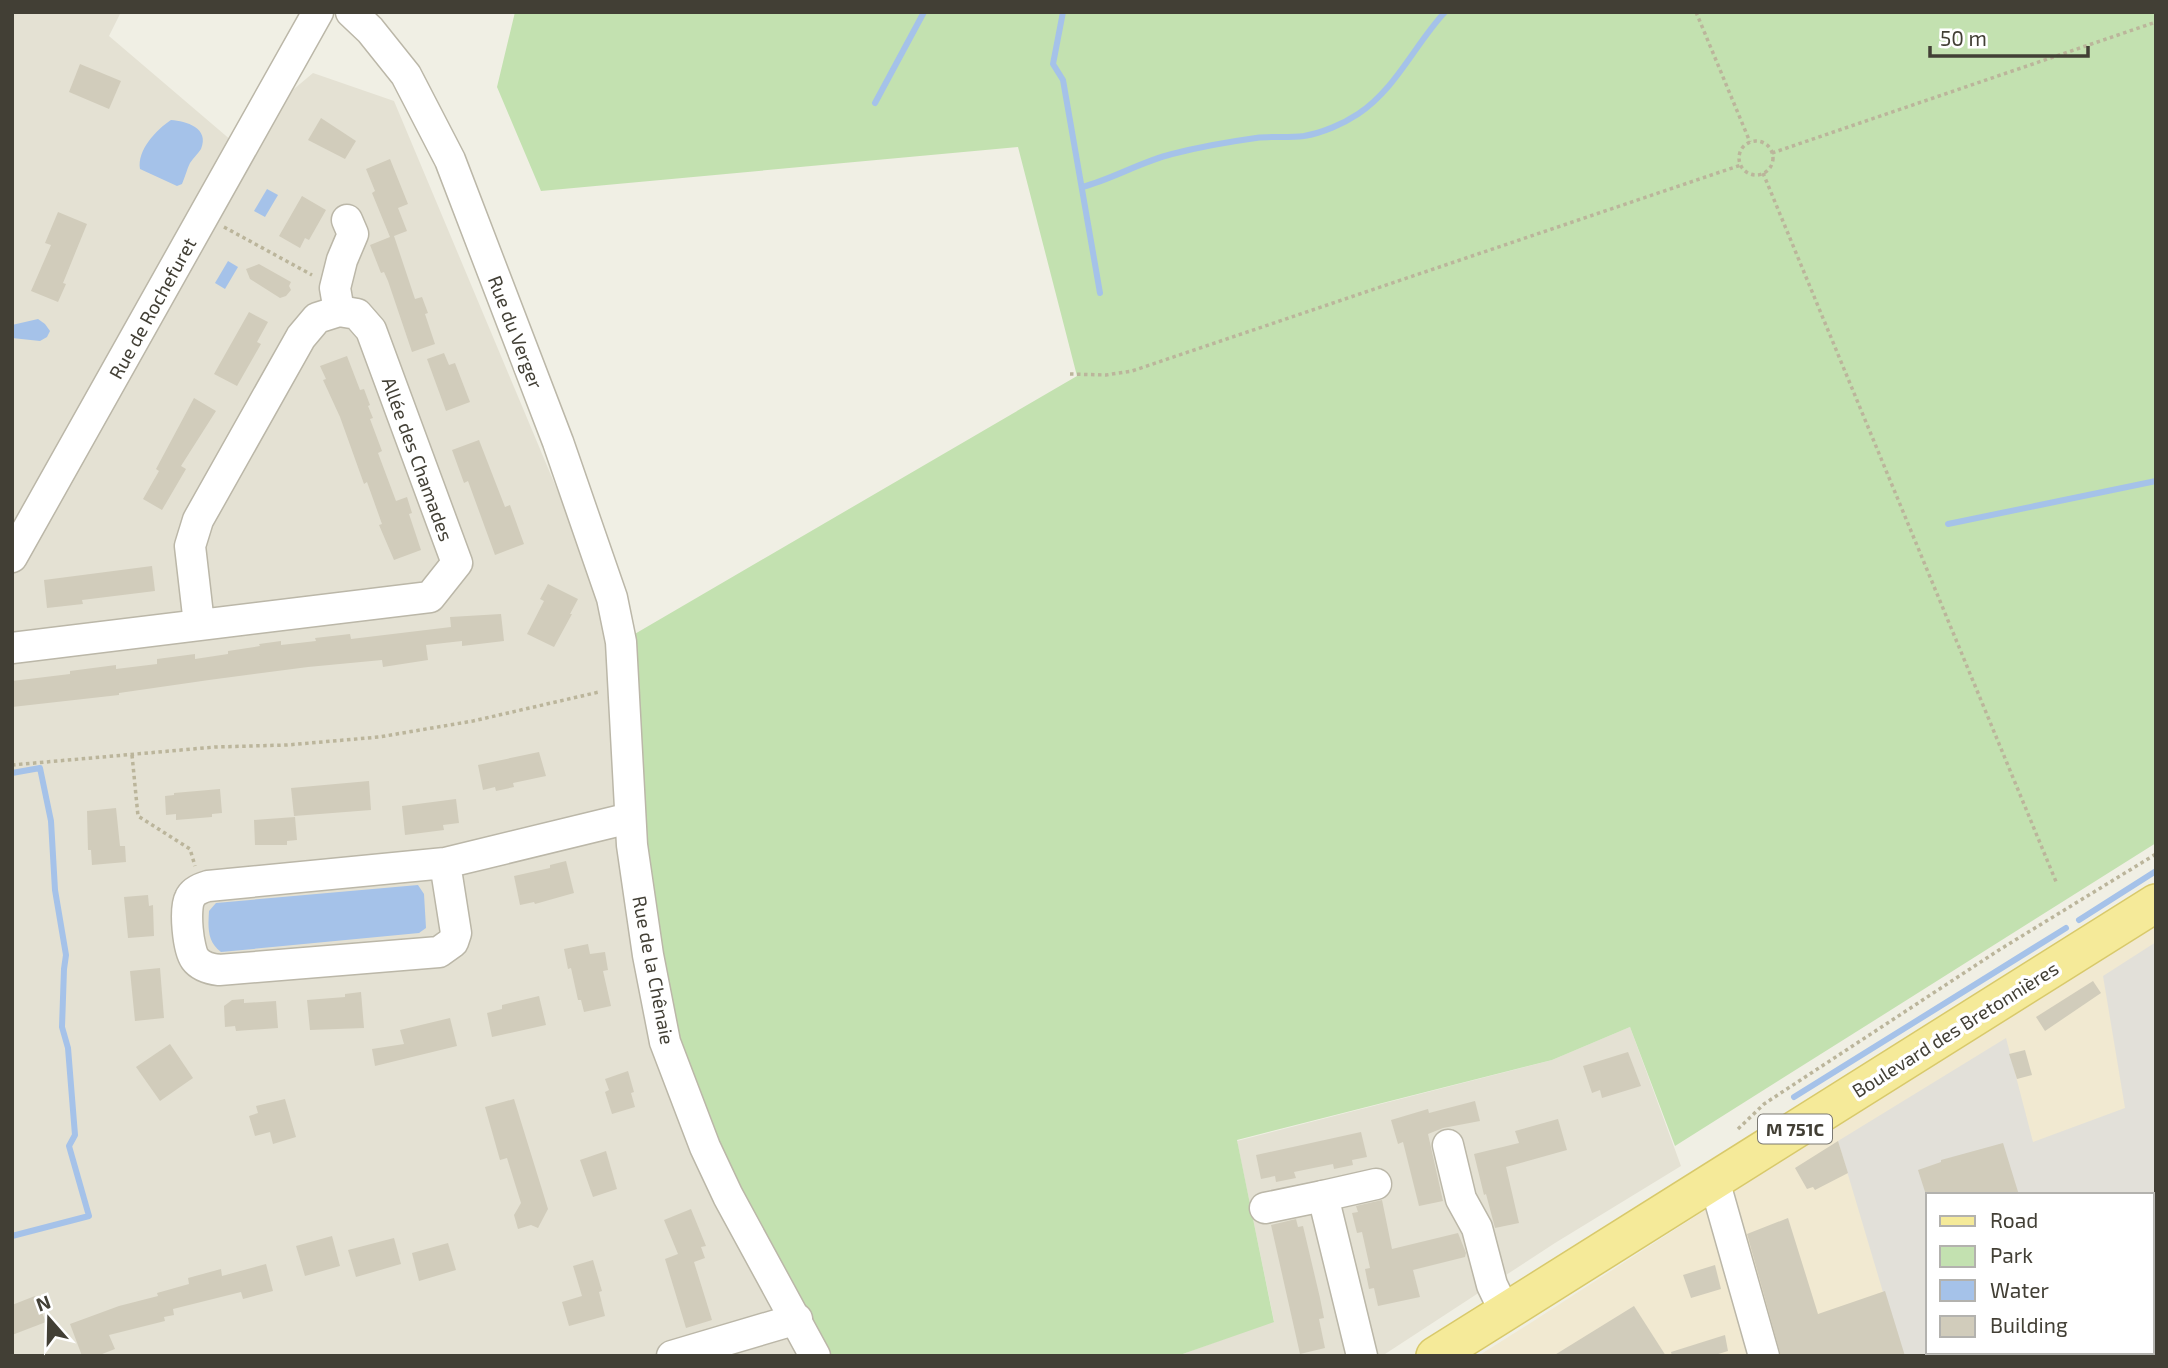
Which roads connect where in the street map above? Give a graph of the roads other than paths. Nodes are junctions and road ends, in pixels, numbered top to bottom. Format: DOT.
graph roads {
  1 [pos="300,12"];
  2 [pos="318,12"];
  3 [pos="351,12"];
  4 [pos="290,58"];
  5 [pos="347,220"];
  6 [pos="337,299"];
  7 [pos="12,557"];
  8 [pos="199,624"];
  9 [pos="12,648"];
  10 [pos="625,682"];
  11 [pos="630,818"];
  12 [pos="444,863"];
  13 [pos="2156,903"];
  14 [pos="1448,1145"];
  15 [pos="1714,1180"];
  16 [pos="1376,1184"];
  17 [pos="1323,1196"];
  18 [pos="1265,1208"];
  19 [pos="1505,1312"];
  20 [pos="797,1319"];
  21 [pos="672,1356"];
  22 [pos="815,1356"];
  23 [pos="1362,1356"];
  24 [pos="1434,1356"];
  25 [pos="1764,1356"];
  1 -- 4 [label="street, Rue de Rochefuret"];
  2 -- 4 [label="street, Rue de Rochefuret"];
  3 -- 10 [label="street, Rue du Verger"];
  4 -- 7 [label="street, Rue de Rochefuret"];
  5 -- 6 [label="street"];
  6 -- 8 [label="street"];
  6 -- 8 [label="street, Allée des Chamades"];
  8 -- 9 [label="street, Allée des Chamades"];
  10 -- 11 [label="street, Rue de la Chênaie"];
  11 -- 12 [label="street"];
  11 -- 20 [label="street, Rue de la Chênaie"];
  12 -- 12 [label="street"];
  13 -- 15 [label="main road, Boulevard des Bretonnières / M 751C"];
  14 -- 19 [label="street"];
  15 -- 19 [label="main road, Boulevard des Bretonnières / M 751C"];
  15 -- 25 [label="street"];
  16 -- 17 [label="street"];
  17 -- 18 [label="street"];
  17 -- 23 [label="street"];
  19 -- 24 [label="main road, Boulevard des Bretonnières / M 751C"];
  20 -- 21 [label="street"];
  20 -- 22 [label="street, Rue de la Chênaie"];
}
